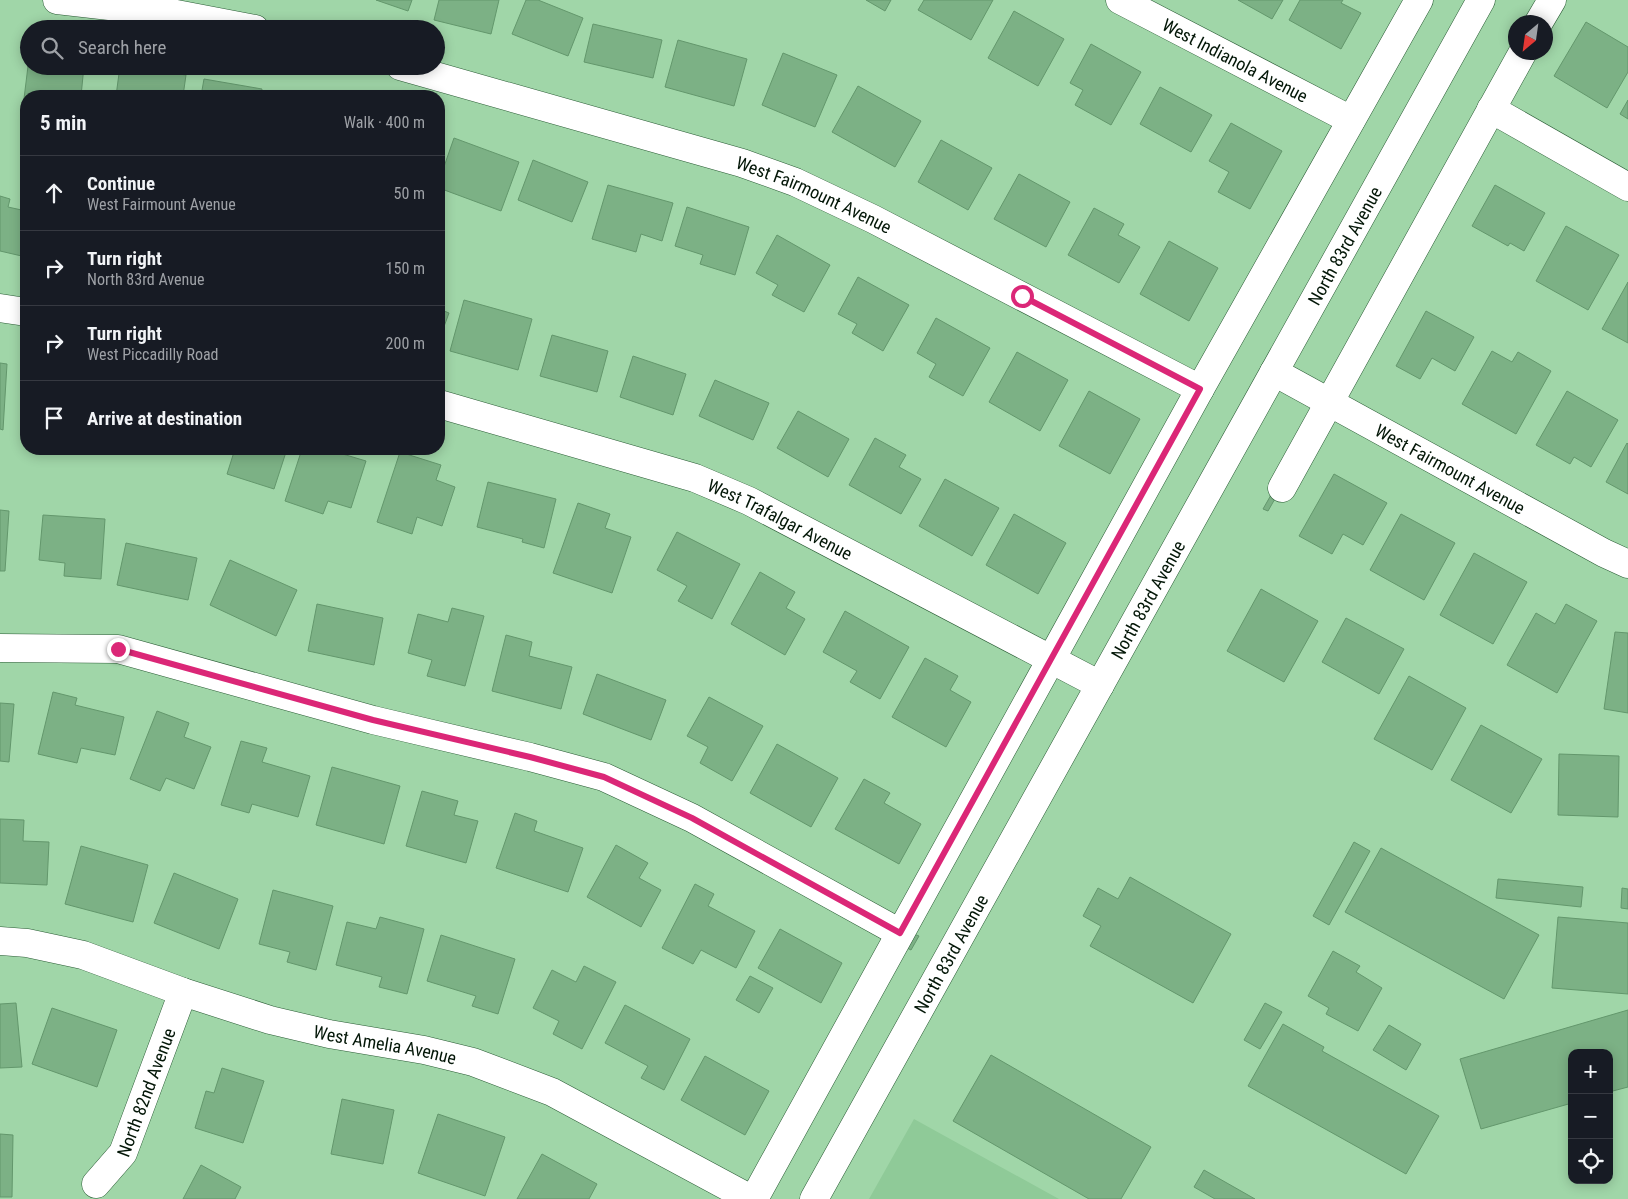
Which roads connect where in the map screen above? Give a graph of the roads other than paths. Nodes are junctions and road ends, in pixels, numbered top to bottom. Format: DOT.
graph roads {
  1 [pos="57,0"];
  2 [pos="1120,0"];
  3 [pos="1419,0"];
  4 [pos="1481,0"];
  5 [pos="1552,0"];
  6 [pos="1544,15"];
  7 [pos="208,20"];
  8 [pos="1519,60"];
  9 [pos="432,75"];
  10 [pos="1491,109"];
  11 [pos="1351,120"];
  12 [pos="1628,187"];
  13 [pos="0,308"];
  14 [pos="20,311"];
  15 [pos="1274,372"];
  16 [pos="1200,389"];
  17 [pos="1331,402"];
  18 [pos="445,406"];
  19 [pos="1282,488"];
  20 [pos="1628,564"];
  21 [pos="0,648"];
  22 [pos="1052,659"];
  23 [pos="1100,685"];
  24 [pos="900,933"];
  25 [pos="0,941"];
  26 [pos="183,992"];
  27 [pos="96,1184"];
  28 [pos="752,1199"];
  29 [pos="814,1199"];
  1 -- 7 [label="street"];
  2 -- 11 [label="street, West Indianola Avenue"];
  3 -- 11 [label="street"];
  4 -- 15 [label="street, North 83rd Avenue"];
  5 -- 6 [label="street"];
  8 -- 10 [label="street"];
  9 -- 16 [label="street, West Fairmount Avenue"];
  10 -- 12 [label="street"];
  10 -- 17 [label="street"];
  11 -- 16 [label="street"];
  13 -- 14 [label="street"];
  15 -- 17 [label="street, West Fairmount Avenue"];
  15 -- 23 [label="street, North 83rd Avenue"];
  16 -- 22 [label="street"];
  17 -- 19 [label="street"];
  17 -- 20 [label="street, West Fairmount Avenue"];
  18 -- 22 [label="street, West Trafalgar Avenue"];
  21 -- 24 [label="street"];
  22 -- 23 [label="street, West Trafalgar Avenue"];
  22 -- 24 [label="street"];
  23 -- 29 [label="street, North 83rd Avenue"];
  24 -- 28 [label="street"];
  25 -- 26 [label="street, West Amelia Avenue"];
  26 -- 27 [label="street, North 82nd Avenue"];
  26 -- 28 [label="street, West Amelia Avenue"];
}
